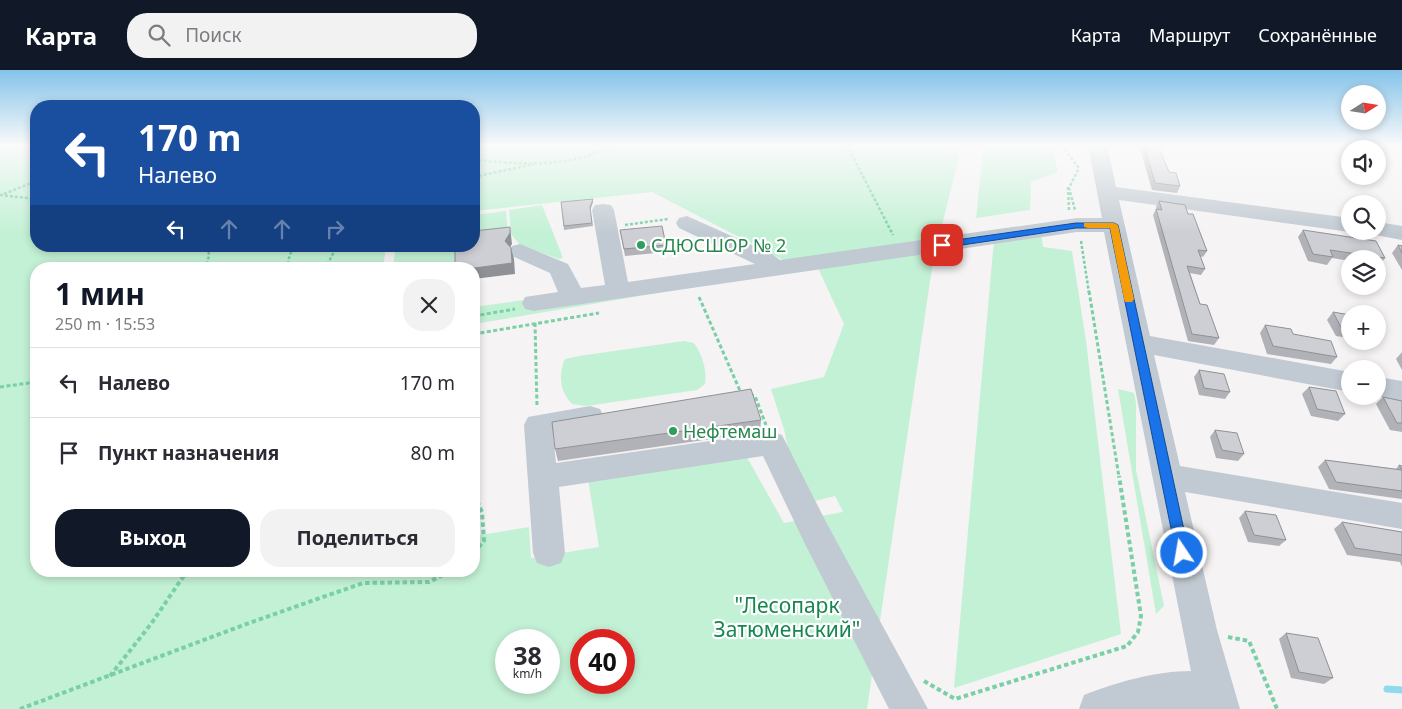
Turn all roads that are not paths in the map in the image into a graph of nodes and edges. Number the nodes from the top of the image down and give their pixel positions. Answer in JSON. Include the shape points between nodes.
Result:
{"nodes":[{"id":1,"x":1103,"y":175,"type":"edge"},
{"id":2,"x":1106,"y":192,"type":"junction"},
{"id":3,"x":605,"y":218,"type":"road end"},
{"id":4,"x":687,"y":223,"type":"road end"},
{"id":5,"x":1114,"y":225,"type":"junction"},
{"id":6,"x":1341,"y":225,"type":"edge"},
{"id":7,"x":1386,"y":230,"type":"edge"},
{"id":8,"x":1402,"y":233,"type":"edge"},
{"id":9,"x":520,"y":251,"type":"dead end"},
{"id":10,"x":776,"y":269,"type":"junction"},
{"id":11,"x":618,"y":291,"type":"junction"},
{"id":12,"x":573,"y":298,"type":"junction"},
{"id":13,"x":534,"y":303,"type":"road end"},
{"id":14,"x":1138,"y":343,"type":"junction"},
{"id":15,"x":1341,"y":380,"type":"edge"},
{"id":16,"x":1386,"y":388,"type":"edge"},
{"id":17,"x":1402,"y":391,"type":"edge"},
{"id":18,"x":615,"y":413,"type":"edge"},
{"id":19,"x":1166,"y":476,"type":"junction"},
{"id":20,"x":542,"y":477,"type":"junction"},
{"id":21,"x":1402,"y":516,"type":"edge"},
{"id":22,"x":549,"y":553,"type":"dead end"},
{"id":23,"x":1217,"y":700,"type":"edge"},
{"id":24,"x":909,"y":709,"type":"edge"},
{"id":25,"x":1098,"y":709,"type":"edge"}],
"edges":[{"from":1,"to":2,"type":"street"},
{"from":2,"to":5,"type":"street"},
{"from":2,"to":6,"type":"street"},
{"from":3,"to":11,"type":"street"},
{"from":4,"to":10,"type":"street","via":[[764,259]]},
{"from":5,"to":10,"type":"street","via":[[1076,225]]},
{"from":5,"to":14,"type":"street"},
{"from":7,"to":8,"type":"street"},
{"from":9,"to":12,"type":"street","via":[[560,270]]},
{"from":10,"to":11,"type":"street"},
{"from":11,"to":12,"type":"street"},
{"from":12,"to":13,"type":"street"},
{"from":14,"to":15,"type":"street"},
{"from":14,"to":19,"type":"street"},
{"from":16,"to":17,"type":"street"},
{"from":18,"to":20,"type":"street","via":[[538,425]]},
{"from":19,"to":21,"type":"street"},
{"from":19,"to":23,"type":"street","via":[[1198,630]]},
{"from":20,"to":22,"type":"street"},
{"from":20,"to":24,"type":"street","via":[[772,443],[815,532]]},
{"from":23,"to":25,"type":"street","via":[[1168,690]]}]}
